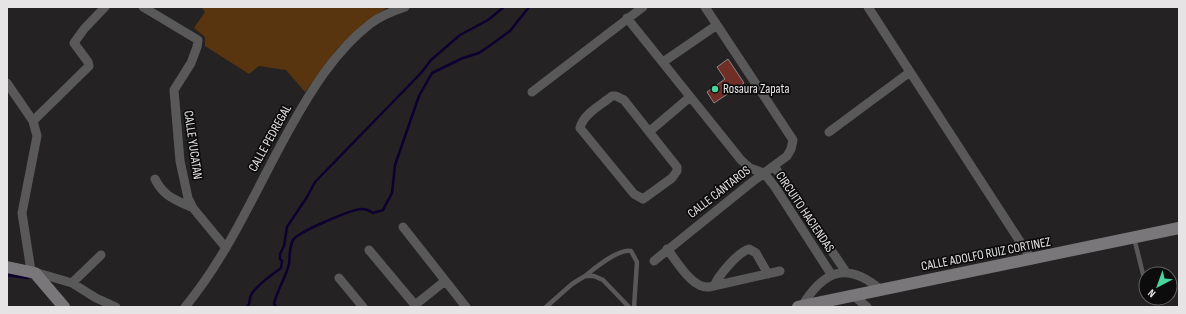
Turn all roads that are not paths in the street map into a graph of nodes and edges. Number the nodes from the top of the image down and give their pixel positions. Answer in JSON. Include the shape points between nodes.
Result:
{"nodes":[{"id":1,"x":105,"y":7,"type":"edge"},
{"id":2,"x":144,"y":7,"type":"edge"},
{"id":3,"x":405,"y":7,"type":"edge"},
{"id":4,"x":643,"y":7,"type":"edge"},
{"id":5,"x":705,"y":7,"type":"edge"},
{"id":6,"x":868,"y":7,"type":"edge"},
{"id":7,"x":627,"y":18,"type":"junction"},
{"id":8,"x":717,"y":25,"type":"junction"},
{"id":9,"x":663,"y":62,"type":"junction"},
{"id":10,"x":910,"y":72,"type":"junction"},
{"id":11,"x":7,"y":83,"type":"edge"},
{"id":12,"x":532,"y":92,"type":"dead end"},
{"id":13,"x":690,"y":97,"type":"junction"},
{"id":14,"x":33,"y":121,"type":"junction"},
{"id":15,"x":650,"y":131,"type":"junction"},
{"id":16,"x":829,"y":132,"type":"dead end"},
{"id":17,"x":774,"y":166,"type":"junction"},
{"id":18,"x":764,"y":173,"type":"junction"},
{"id":19,"x":155,"y":179,"type":"dead end"},
{"id":20,"x":193,"y":208,"type":"junction"},
{"id":21,"x":403,"y":227,"type":"dead end"},
{"id":22,"x":1179,"y":228,"type":"edge"},
{"id":23,"x":1134,"y":238,"type":"junction"},
{"id":24,"x":226,"y":248,"type":"junction"},
{"id":25,"x":667,"y":249,"type":"junction"},
{"id":26,"x":369,"y":250,"type":"dead end"},
{"id":27,"x":101,"y":255,"type":"dead end"},
{"id":28,"x":1032,"y":260,"type":"junction"},
{"id":29,"x":654,"y":261,"type":"dead end"},
{"id":30,"x":1141,"y":266,"type":"edge"},
{"id":31,"x":7,"y":267,"type":"edge"},
{"id":32,"x":780,"y":271,"type":"dead end"},
{"id":33,"x":846,"y":272,"type":"junction"},
{"id":34,"x":35,"y":273,"type":"junction"},
{"id":35,"x":768,"y":274,"type":"junction"},
{"id":36,"x":831,"y":274,"type":"junction"},
{"id":37,"x":585,"y":276,"type":"junction"},
{"id":38,"x":339,"y":278,"type":"dead end"},
{"id":39,"x":445,"y":281,"type":"junction"},
{"id":40,"x":72,"y":282,"type":"junction"},
{"id":41,"x":714,"y":286,"type":"junction"},
{"id":42,"x":881,"y":290,"type":"junction"},
{"id":43,"x":854,"y":296,"type":"junction"},
{"id":44,"x":416,"y":306,"type":"edge"},
{"id":45,"x":864,"y":306,"type":"edge"},
{"id":46,"x":64,"y":307,"type":"edge"},
{"id":47,"x":116,"y":307,"type":"edge"},
{"id":48,"x":185,"y":307,"type":"edge"},
{"id":49,"x":364,"y":307,"type":"edge"},
{"id":50,"x":466,"y":307,"type":"edge"},
{"id":51,"x":546,"y":307,"type":"edge"},
{"id":52,"x":629,"y":307,"type":"edge"},
{"id":53,"x":634,"y":307,"type":"edge"},
{"id":54,"x":800,"y":307,"type":"edge"}],
"edges":[{"from":1,"to":14,"type":"street","via":[[74,43],[89,66]]},
{"from":2,"to":20,"type":"street","name":"CALLE YUCATAN","via":[[198,40],[191,64],[176,85],[173,97],[180,161],[188,198]]},
{"from":3,"to":24,"type":"street","name":"CALLE PEDREGAL","via":[[390,12],[370,24],[348,44],[327,69],[306,99]]},
{"from":4,"to":7,"type":"street"},
{"from":5,"to":8,"type":"street"},
{"from":6,"to":10,"type":"street"},
{"from":7,"to":9,"type":"street","name":"CIRCUITO HACIENDAS"},
{"from":7,"to":12,"type":"street"},
{"from":8,"to":9,"type":"street"},
{"from":8,"to":17,"type":"street","name":"CALLE CÁNTAROS","via":[[793,140],[792,149],[787,156]]},
{"from":9,"to":13,"type":"street","name":"CIRCUITO HACIENDAS"},
{"from":10,"to":16,"type":"street"},
{"from":10,"to":28,"type":"street"},
{"from":11,"to":14,"type":"street"},
{"from":13,"to":15,"type":"street"},
{"from":13,"to":18,"type":"street","name":"CIRCUITO HACIENDAS","via":[[741,160],[750,168]]},
{"from":14,"to":34,"type":"street","via":[[36,145],[22,213],[31,271]]},
{"from":15,"to":15,"type":"street","via":[[624,100],[616,96],[612,96],[587,116],[580,128],[634,194],[644,199],[678,171]]},
{"from":17,"to":18,"type":"street","name":"CALLE CÁNTAROS"},
{"from":17,"to":33,"type":"street","name":"CIRCUITO HACIENDAS"},
{"from":18,"to":25,"type":"street","name":"CALLE CÁNTAROS"},
{"from":18,"to":36,"type":"street","name":"CIRCUITO HACIENDAS","via":[[783,198]]},
{"from":19,"to":20,"type":"street","via":[[160,189],[169,197]]},
{"from":20,"to":24,"type":"street","name":"CALLE YUCATAN"},
{"from":21,"to":39,"type":"street"},
{"from":22,"to":23,"type":"main road","name":"CALLE ADOLFO RUIZ CORTINEZ"},
{"from":23,"to":28,"type":"main road","name":"CALLE ADOLFO RUIZ CORTINEZ"},
{"from":23,"to":30,"type":"lane"},
{"from":24,"to":48,"type":"street","name":"CALLE PEDREGAL","via":[[207,279]]},
{"from":25,"to":29,"type":"street","name":"CALLE CÁNTAROS"},
{"from":25,"to":41,"type":"street","via":[[701,287]]},
{"from":26,"to":44,"type":"street"},
{"from":27,"to":40,"type":"street"},
{"from":28,"to":42,"type":"main road","name":"CALLE ADOLFO RUIZ CORTINEZ"},
{"from":31,"to":34,"type":"main road"},
{"from":32,"to":35,"type":"street"},
{"from":33,"to":36,"type":"street"},
{"from":33,"to":42,"type":"street","via":[[861,276]]},
{"from":34,"to":40,"type":"street"},
{"from":34,"to":46,"type":"main road"},
{"from":35,"to":41,"type":"street"},
{"from":35,"to":41,"type":"street","via":[[756,253],[749,249],[728,266]]},
{"from":36,"to":54,"type":"street","via":[[815,287]]},
{"from":37,"to":51,"type":"lane"},
{"from":37,"to":52,"type":"lane","via":[[603,280]]},
{"from":37,"to":53,"type":"lane","via":[[623,251],[631,251],[637,262]]},
{"from":38,"to":49,"type":"street"},
{"from":39,"to":44,"type":"street"},
{"from":39,"to":50,"type":"street"},
{"from":40,"to":47,"type":"street","via":[[96,298]]},
{"from":42,"to":43,"type":"main road","name":"CALLE ADOLFO RUIZ CORTINEZ"},
{"from":43,"to":45,"type":"street"},
{"from":43,"to":54,"type":"main road","name":"CALLE ADOLFO RUIZ CORTINEZ"}]}
